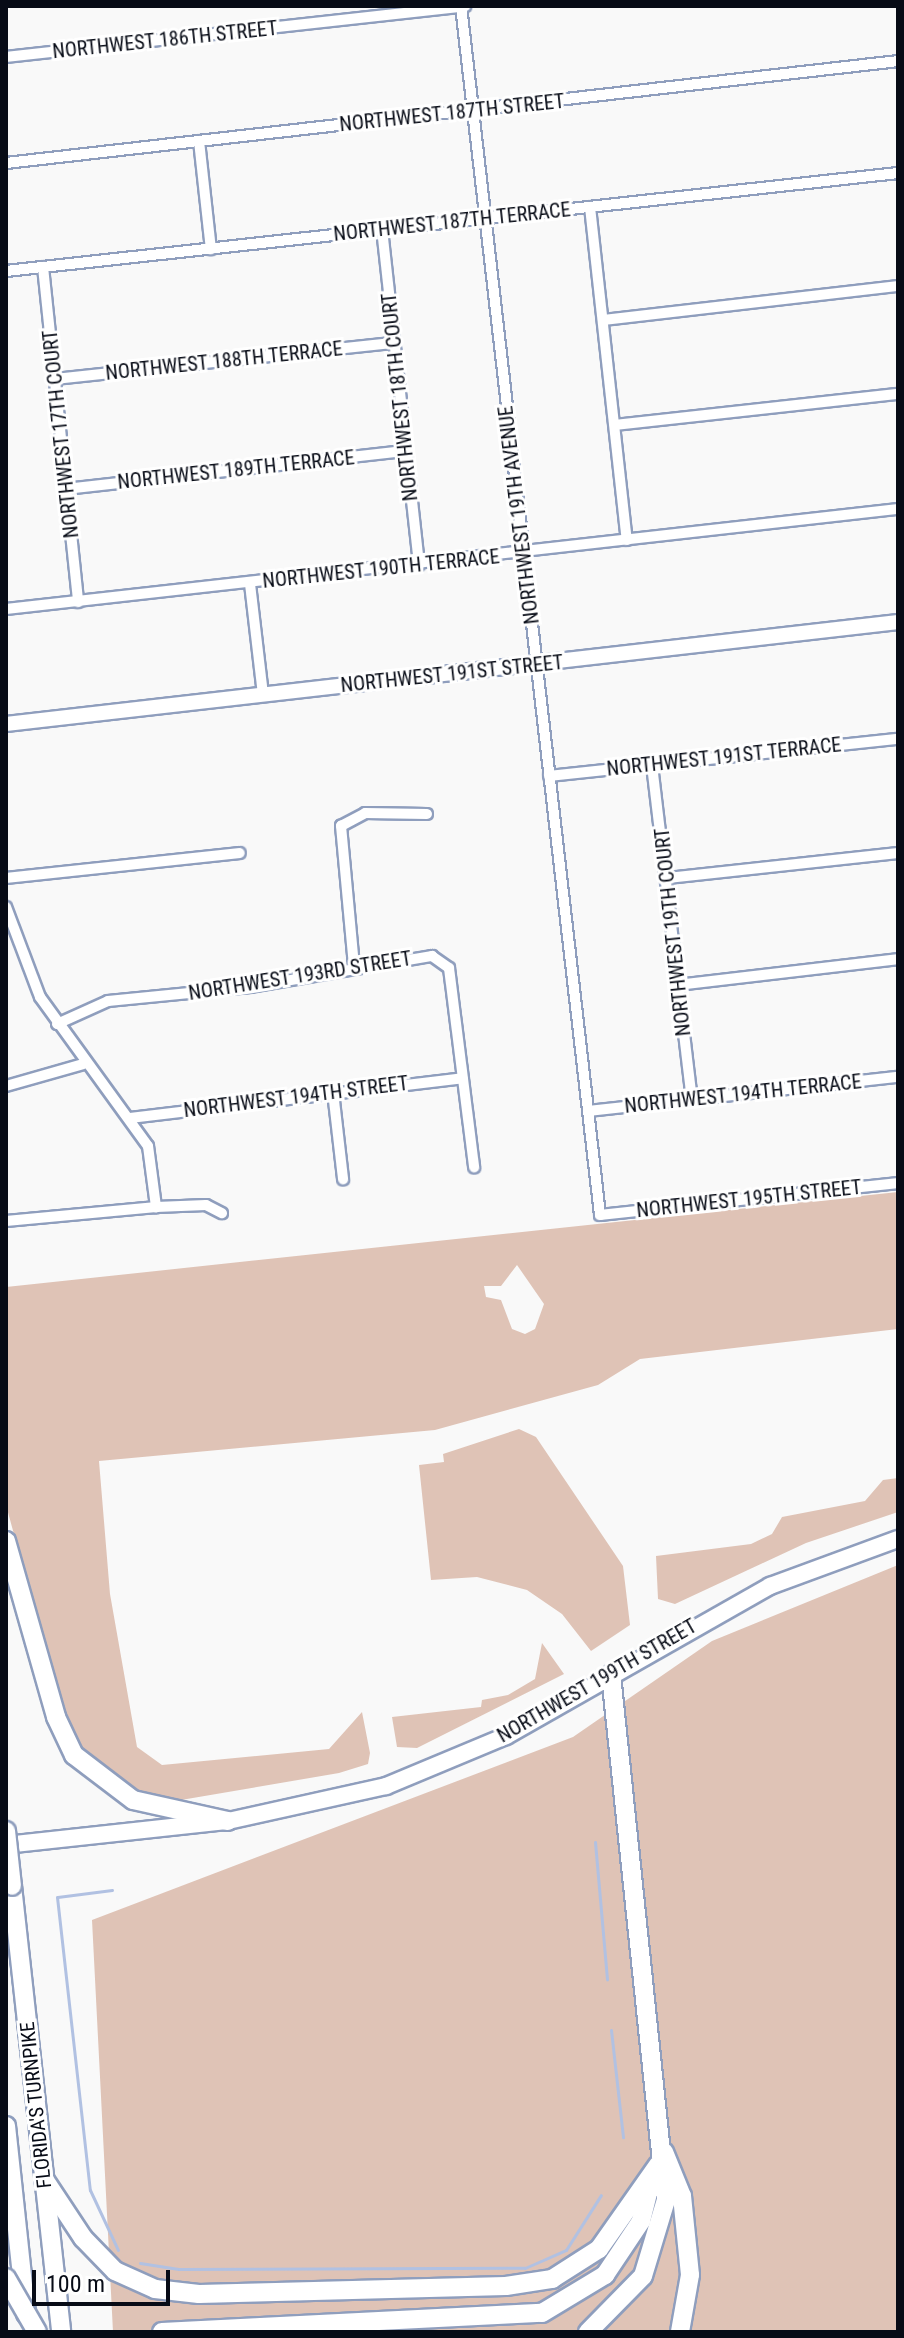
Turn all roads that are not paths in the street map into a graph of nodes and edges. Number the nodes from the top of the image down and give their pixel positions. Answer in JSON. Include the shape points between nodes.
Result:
{"nodes":[{"id":1,"x":463,"y":6,"type":"edge"},
{"id":2,"x":6,"y":57,"type":"edge"},
{"id":3,"x":898,"y":61,"type":"edge"},
{"id":4,"x":473,"y":111,"type":"junction"},
{"id":5,"x":199,"y":141,"type":"junction"},
{"id":6,"x":6,"y":163,"type":"edge"},
{"id":7,"x":898,"y":173,"type":"edge"},
{"id":8,"x":590,"y":207,"type":"junction"},
{"id":9,"x":485,"y":218,"type":"junction"},
{"id":10,"x":382,"y":229,"type":"junction"},
{"id":11,"x":211,"y":249,"type":"junction"},
{"id":12,"x":43,"y":267,"type":"junction"},
{"id":13,"x":6,"y":271,"type":"edge"},
{"id":14,"x":898,"y":286,"type":"edge"},
{"id":15,"x":604,"y":320,"type":"junction"},
{"id":16,"x":394,"y":343,"type":"junction"},
{"id":17,"x":55,"y":379,"type":"junction"},
{"id":18,"x":898,"y":394,"type":"edge"},
{"id":19,"x":615,"y":425,"type":"junction"},
{"id":20,"x":406,"y":451,"type":"junction"},
{"id":21,"x":66,"y":489,"type":"junction"},
{"id":22,"x":898,"y":509,"type":"edge"},
{"id":23,"x":627,"y":540,"type":"junction"},
{"id":24,"x":524,"y":553,"type":"junction"},
{"id":25,"x":419,"y":565,"type":"junction"},
{"id":26,"x":250,"y":584,"type":"junction"},
{"id":27,"x":78,"y":602,"type":"junction"},
{"id":28,"x":6,"y":609,"type":"edge"},
{"id":29,"x":898,"y":622,"type":"edge"},
{"id":30,"x":536,"y":665,"type":"junction"},
{"id":31,"x":263,"y":694,"type":"junction"},
{"id":32,"x":6,"y":724,"type":"edge"},
{"id":33,"x":898,"y":739,"type":"edge"},
{"id":34,"x":652,"y":765,"type":"junction"},
{"id":35,"x":549,"y":776,"type":"junction"},
{"id":36,"x":427,"y":814,"type":"dead end"},
{"id":37,"x":240,"y":853,"type":"dead end"},
{"id":38,"x":898,"y":853,"type":"edge"},
{"id":39,"x":6,"y":878,"type":"edge"},
{"id":40,"x":668,"y":878,"type":"junction"},
{"id":41,"x":6,"y":907,"type":"edge"},
{"id":42,"x":8,"y":930,"type":"edge"},
{"id":43,"x":898,"y":959,"type":"edge"},
{"id":44,"x":354,"y":966,"type":"junction"},
{"id":45,"x":678,"y":985,"type":"junction"},
{"id":46,"x":57,"y":1024,"type":"junction"},
{"id":47,"x":83,"y":1064,"type":"junction"},
{"id":48,"x":898,"y":1077,"type":"edge"},
{"id":49,"x":463,"y":1078,"type":"junction"},
{"id":50,"x":6,"y":1086,"type":"edge"},
{"id":51,"x":333,"y":1092,"type":"junction"},
{"id":52,"x":692,"y":1100,"type":"junction"},
{"id":53,"x":588,"y":1111,"type":"junction"},
{"id":54,"x":130,"y":1118,"type":"junction"},
{"id":55,"x":474,"y":1167,"type":"dead end"},
{"id":56,"x":343,"y":1179,"type":"dead end"},
{"id":57,"x":898,"y":1183,"type":"edge"},
{"id":58,"x":156,"y":1207,"type":"junction"},
{"id":59,"x":222,"y":1213,"type":"dead end"},
{"id":60,"x":600,"y":1215,"type":"joint"},
{"id":61,"x":6,"y":1221,"type":"edge"},
{"id":62,"x":898,"y":1539,"type":"edge"},
{"id":63,"x":6,"y":1541,"type":"edge"},
{"id":64,"x":611,"y":1675,"type":"junction"},
{"id":65,"x":228,"y":1821,"type":"junction"},
{"id":66,"x":6,"y":1831,"type":"edge"},
{"id":67,"x":6,"y":1845,"type":"edge"},
{"id":68,"x":6,"y":2126,"type":"edge"},
{"id":69,"x":656,"y":2134,"type":"junction"},
{"id":70,"x":658,"y":2165,"type":"junction"},
{"id":71,"x":44,"y":2179,"type":"junction"},
{"id":72,"x":6,"y":2278,"type":"edge"},
{"id":73,"x":28,"y":2332,"type":"edge"},
{"id":74,"x":37,"y":2332,"type":"edge"},
{"id":75,"x":61,"y":2332,"type":"edge"},
{"id":76,"x":163,"y":2332,"type":"edge"},
{"id":77,"x":588,"y":2332,"type":"edge"},
{"id":78,"x":680,"y":2332,"type":"edge"}],
"edges":[{"from":1,"to":2,"type":"street","name":"NORTHWEST 186TH STREET"},
{"from":1,"to":4,"type":"street","name":"NORTHWEST 19TH AVENUE"},
{"from":3,"to":4,"type":"street","name":"NORTHWEST 187TH STREET"},
{"from":4,"to":5,"type":"street","name":"NORTHWEST 187TH STREET"},
{"from":4,"to":9,"type":"street","name":"NORTHWEST 19TH AVENUE"},
{"from":5,"to":6,"type":"street","name":"NORTHWEST 187TH STREET"},
{"from":5,"to":11,"type":"street"},
{"from":7,"to":8,"type":"street","name":"NORTHWEST 187TH TERRACE"},
{"from":8,"to":9,"type":"street","name":"NORTHWEST 187TH TERRACE"},
{"from":8,"to":15,"type":"street"},
{"from":9,"to":10,"type":"street","name":"NORTHWEST 187TH TERRACE"},
{"from":9,"to":24,"type":"street","name":"NORTHWEST 19TH AVENUE"},
{"from":10,"to":11,"type":"street","name":"NORTHWEST 187TH TERRACE"},
{"from":10,"to":16,"type":"street","name":"NORTHWEST 18TH COURT"},
{"from":11,"to":12,"type":"street","name":"NORTHWEST 187TH TERRACE"},
{"from":12,"to":13,"type":"street","name":"NORTHWEST 187TH TERRACE"},
{"from":12,"to":17,"type":"street","name":"NORTHWEST 17TH COURT"},
{"from":14,"to":15,"type":"street"},
{"from":15,"to":19,"type":"street"},
{"from":16,"to":17,"type":"street","name":"NORTHWEST 188TH TERRACE"},
{"from":16,"to":20,"type":"street","name":"NORTHWEST 18TH COURT"},
{"from":17,"to":21,"type":"street","name":"NORTHWEST 17TH COURT"},
{"from":18,"to":19,"type":"street"},
{"from":19,"to":23,"type":"street"},
{"from":20,"to":21,"type":"street","name":"NORTHWEST 189TH TERRACE"},
{"from":20,"to":25,"type":"street","name":"NORTHWEST 18TH COURT"},
{"from":21,"to":27,"type":"street","name":"NORTHWEST 17TH COURT"},
{"from":22,"to":23,"type":"street","name":"NORTHWEST 190TH TERRACE"},
{"from":23,"to":24,"type":"street","name":"NORTHWEST 190TH TERRACE"},
{"from":24,"to":25,"type":"street","name":"NORTHWEST 190TH TERRACE"},
{"from":24,"to":30,"type":"street","name":"NORTHWEST 19TH AVENUE"},
{"from":25,"to":26,"type":"street","name":"NORTHWEST 190TH TERRACE"},
{"from":26,"to":27,"type":"street","name":"NORTHWEST 190TH TERRACE"},
{"from":26,"to":31,"type":"street"},
{"from":27,"to":28,"type":"street","name":"NORTHWEST 190TH TERRACE"},
{"from":29,"to":30,"type":"street","name":"NORTHWEST 191ST STREET"},
{"from":30,"to":31,"type":"street","name":"NORTHWEST 191ST STREET"},
{"from":30,"to":35,"type":"street","name":"NORTHWEST 19TH AVENUE"},
{"from":31,"to":32,"type":"street","name":"NORTHWEST 191ST STREET"},
{"from":33,"to":34,"type":"street","name":"NORTHWEST 191ST TERRACE"},
{"from":34,"to":35,"type":"street","name":"NORTHWEST 191ST TERRACE"},
{"from":34,"to":40,"type":"street","name":"NORTHWEST 19TH COURT"},
{"from":35,"to":53,"type":"street","name":"NORTHWEST 19TH AVENUE"},
{"from":36,"to":44,"type":"street","via":[[351,816],[341,832]]},
{"from":37,"to":39,"type":"street"},
{"from":38,"to":40,"type":"street"},
{"from":40,"to":45,"type":"street","name":"NORTHWEST 19TH COURT"},
{"from":41,"to":42,"type":"street"},
{"from":42,"to":46,"type":"street"},
{"from":43,"to":45,"type":"street"},
{"from":44,"to":46,"type":"street","name":"NORTHWEST 193RD STREET","via":[[250,987],[108,1001]]},
{"from":44,"to":49,"type":"street","name":"NORTHWEST 193RD STREET","via":[[432,956],[449,968]]},
{"from":45,"to":52,"type":"street","name":"NORTHWEST 19TH COURT"},
{"from":46,"to":47,"type":"street"},
{"from":47,"to":50,"type":"street"},
{"from":47,"to":54,"type":"street"},
{"from":48,"to":52,"type":"street","name":"NORTHWEST 194TH TERRACE"},
{"from":49,"to":51,"type":"street","name":"NORTHWEST 194TH STREET"},
{"from":49,"to":55,"type":"street"},
{"from":51,"to":54,"type":"street","name":"NORTHWEST 194TH STREET"},
{"from":51,"to":56,"type":"street"},
{"from":52,"to":53,"type":"street","name":"NORTHWEST 194TH TERRACE"},
{"from":53,"to":60,"type":"street","name":"NORTHWEST 19TH AVENUE"},
{"from":54,"to":58,"type":"street","via":[[148,1146]]},
{"from":57,"to":60,"type":"street","name":"NORTHWEST 195TH STREET"},
{"from":58,"to":59,"type":"street","via":[[206,1205]]},
{"from":58,"to":61,"type":"street"},
{"from":62,"to":64,"type":"main road","name":"NORTHWEST 199TH STREET","via":[[770,1586]]},
{"from":63,"to":65,"type":"highway","via":[[56,1717],[74,1755],[133,1800]]},
{"from":64,"to":65,"type":"main road","name":"NORTHWEST 199TH STREET","via":[[435,1767],[386,1786]]},
{"from":64,"to":69,"type":"highway"},
{"from":65,"to":67,"type":"main road","name":"NORTHWEST 199TH STREET"},
{"from":66,"to":71,"type":"highway","name":"FLORIDA'S TURNPIKE","bridge":true},
{"from":68,"to":73,"type":"highway","name":"FLORIDA'S TURNPIKE"},
{"from":69,"to":70,"type":"highway"},
{"from":69,"to":78,"type":"highway","via":[[682,2196],[690,2287]]},
{"from":70,"to":71,"type":"highway","via":[[599,2249],[552,2279],[199,2294],[155,2289],[115,2271],[83,2238]]},
{"from":70,"to":76,"type":"highway","via":[[623,2255],[593,2286],[551,2310],[515,2318]]},
{"from":70,"to":77,"type":"highway","via":[[666,2200],[653,2255],[630,2296]]},
{"from":71,"to":75,"type":"highway","name":"FLORIDA'S TURNPIKE"},
{"from":72,"to":74,"type":"highway","bridge":true}]}
